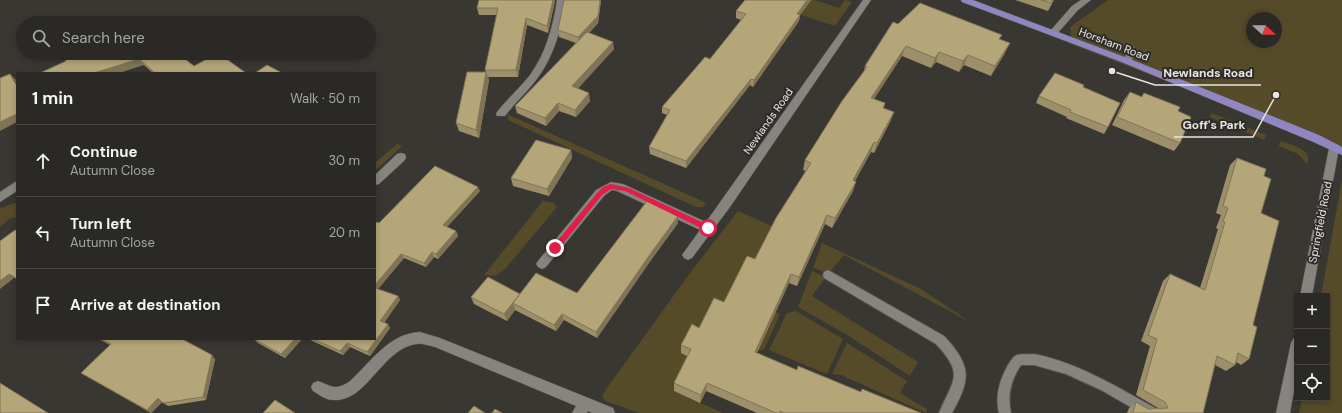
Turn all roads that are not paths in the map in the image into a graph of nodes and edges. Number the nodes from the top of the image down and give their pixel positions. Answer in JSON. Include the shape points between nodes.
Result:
{"nodes":[{"id":1,"x":561,"y":0,"type":"edge"},
{"id":2,"x":867,"y":0,"type":"edge"},
{"id":3,"x":1087,"y":0,"type":"edge"},
{"id":4,"x":970,"y":1,"type":"edge"},
{"id":5,"x":1053,"y":33,"type":"junction"},
{"id":6,"x":1133,"y":50,"type":"dead end"},
{"id":7,"x":1127,"y":61,"type":"junction"},
{"id":8,"x":501,"y":114,"type":"dead end"},
{"id":9,"x":1338,"y":150,"type":"edge"},
{"id":10,"x":401,"y":156,"type":"dead end"},
{"id":11,"x":376,"y":180,"type":"edge"},
{"id":12,"x":16,"y":186,"type":"edge"},
{"id":13,"x":0,"y":198,"type":"edge"},
{"id":14,"x":708,"y":228,"type":"junction"},
{"id":15,"x":688,"y":254,"type":"dead end"},
{"id":16,"x":542,"y":264,"type":"dead end"},
{"id":17,"x":828,"y":275,"type":"dead end"},
{"id":18,"x":1307,"y":293,"type":"edge"},
{"id":19,"x":1294,"y":358,"type":"edge"},
{"id":20,"x":318,"y":387,"type":"dead end"},
{"id":21,"x":582,"y":408,"type":"edge"},
{"id":22,"x":608,"y":413,"type":"edge"},
{"id":23,"x":945,"y":413,"type":"edge"},
{"id":24,"x":1005,"y":413,"type":"edge"},
{"id":25,"x":1153,"y":413,"type":"edge"},
{"id":26,"x":1283,"y":413,"type":"edge"}],
"edges":[{"from":1,"to":8,"type":"street","via":[[546,57],[534,76]]},
{"from":2,"to":14,"type":"street","name":"Newlands Road"},
{"from":3,"to":5,"type":"street","via":[[1075,8]]},
{"from":4,"to":5,"type":"main road","name":"Horsham Road"},
{"from":5,"to":7,"type":"main road","name":"Horsham Road"},
{"from":6,"to":7,"type":"lane"},
{"from":7,"to":9,"type":"main road","name":"Horsham Road","via":[[1315,138]]},
{"from":9,"to":18,"type":"street","name":"Springfield Road"},
{"from":10,"to":11,"type":"street"},
{"from":12,"to":13,"type":"street"},
{"from":14,"to":15,"type":"street","name":"Newlands Road"},
{"from":14,"to":16,"type":"street","via":[[626,189],[611,186],[600,193]]},
{"from":17,"to":23,"type":"lane","via":[[940,340],[952,352],[959,363],[961,377],[957,392]]},
{"from":19,"to":26,"type":"street"},
{"from":20,"to":21,"type":"street","via":[[333,395],[343,394],[353,388],[384,354],[402,342],[419,338],[436,342]]},
{"from":21,"to":22,"type":"street"},
{"from":24,"to":25,"type":"lane","via":[[1001,402],[1012,368],[1018,360],[1029,359],[1065,368]]}]}
